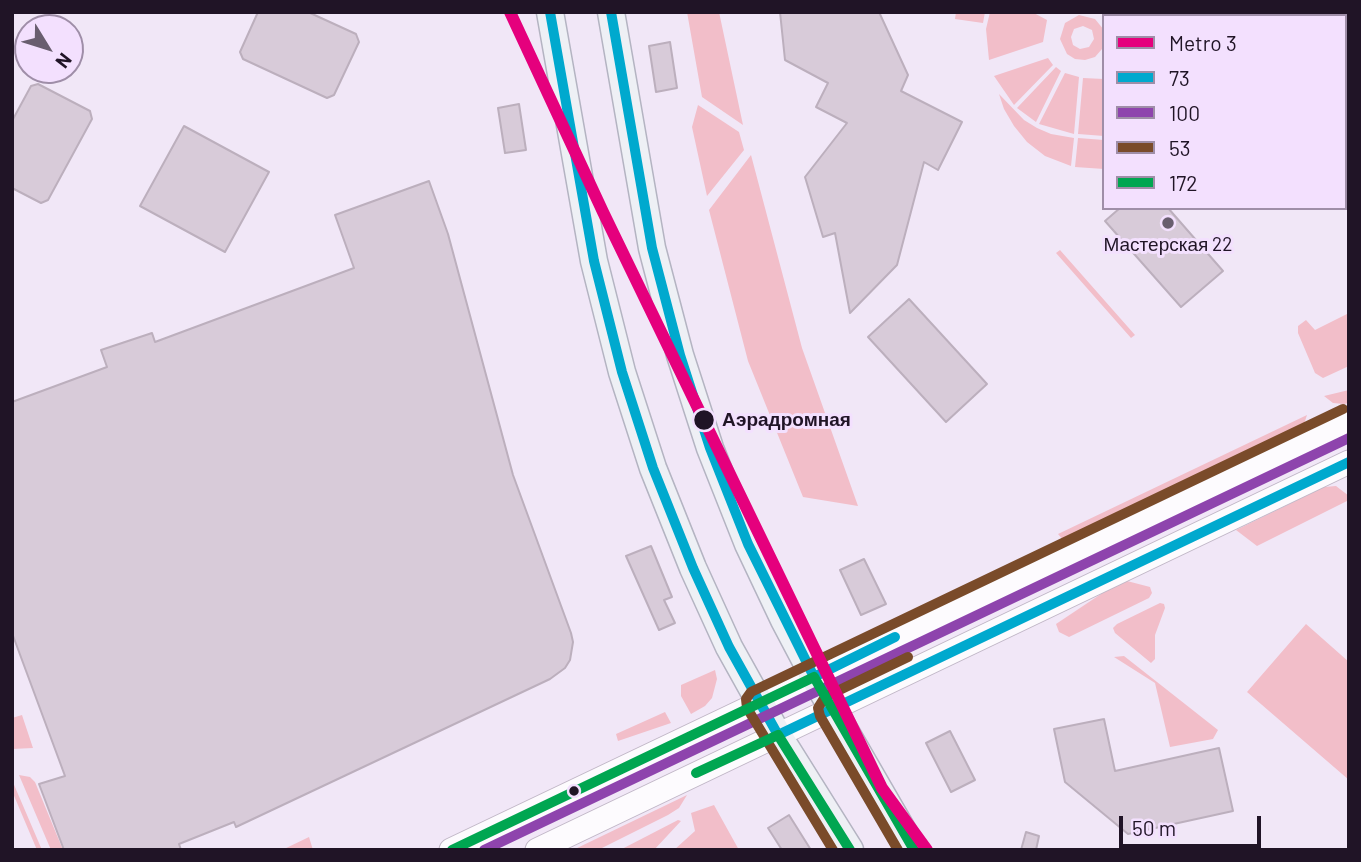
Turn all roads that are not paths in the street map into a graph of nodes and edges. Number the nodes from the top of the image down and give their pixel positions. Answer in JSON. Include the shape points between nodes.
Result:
{"nodes":[{"id":1,"x":550,"y":12,"type":"edge"},
{"id":2,"x":611,"y":12,"type":"edge"},
{"id":3,"x":1349,"y":422,"type":"edge"},
{"id":4,"x":1349,"y":461,"type":"edge"},
{"id":5,"x":814,"y":677,"type":"junction"},
{"id":6,"x":760,"y":702,"type":"junction"},
{"id":7,"x":832,"y":709,"type":"junction"},
{"id":8,"x":778,"y":734,"type":"junction"},
{"id":9,"x":451,"y":850,"type":"edge"},
{"id":10,"x":537,"y":850,"type":"edge"},
{"id":11,"x":850,"y":850,"type":"edge"},
{"id":12,"x":914,"y":850,"type":"edge"}],
"edges":[{"from":1,"to":6,"type":"main road","via":[[594,261],[622,372],[653,468],[693,568]]},
{"from":2,"to":5,"type":"main road","via":[[652,248],[680,355],[748,544]]},
{"from":3,"to":5,"type":"main road"},
{"from":4,"to":7,"type":"main road"},
{"from":5,"to":6,"type":"main road"},
{"from":5,"to":7,"type":"main road"},
{"from":6,"to":8,"type":"main road"},
{"from":6,"to":9,"type":"main road"},
{"from":7,"to":8,"type":"main road"},
{"from":7,"to":12,"type":"main road"},
{"from":8,"to":10,"type":"main road"},
{"from":8,"to":11,"type":"main road"}]}
